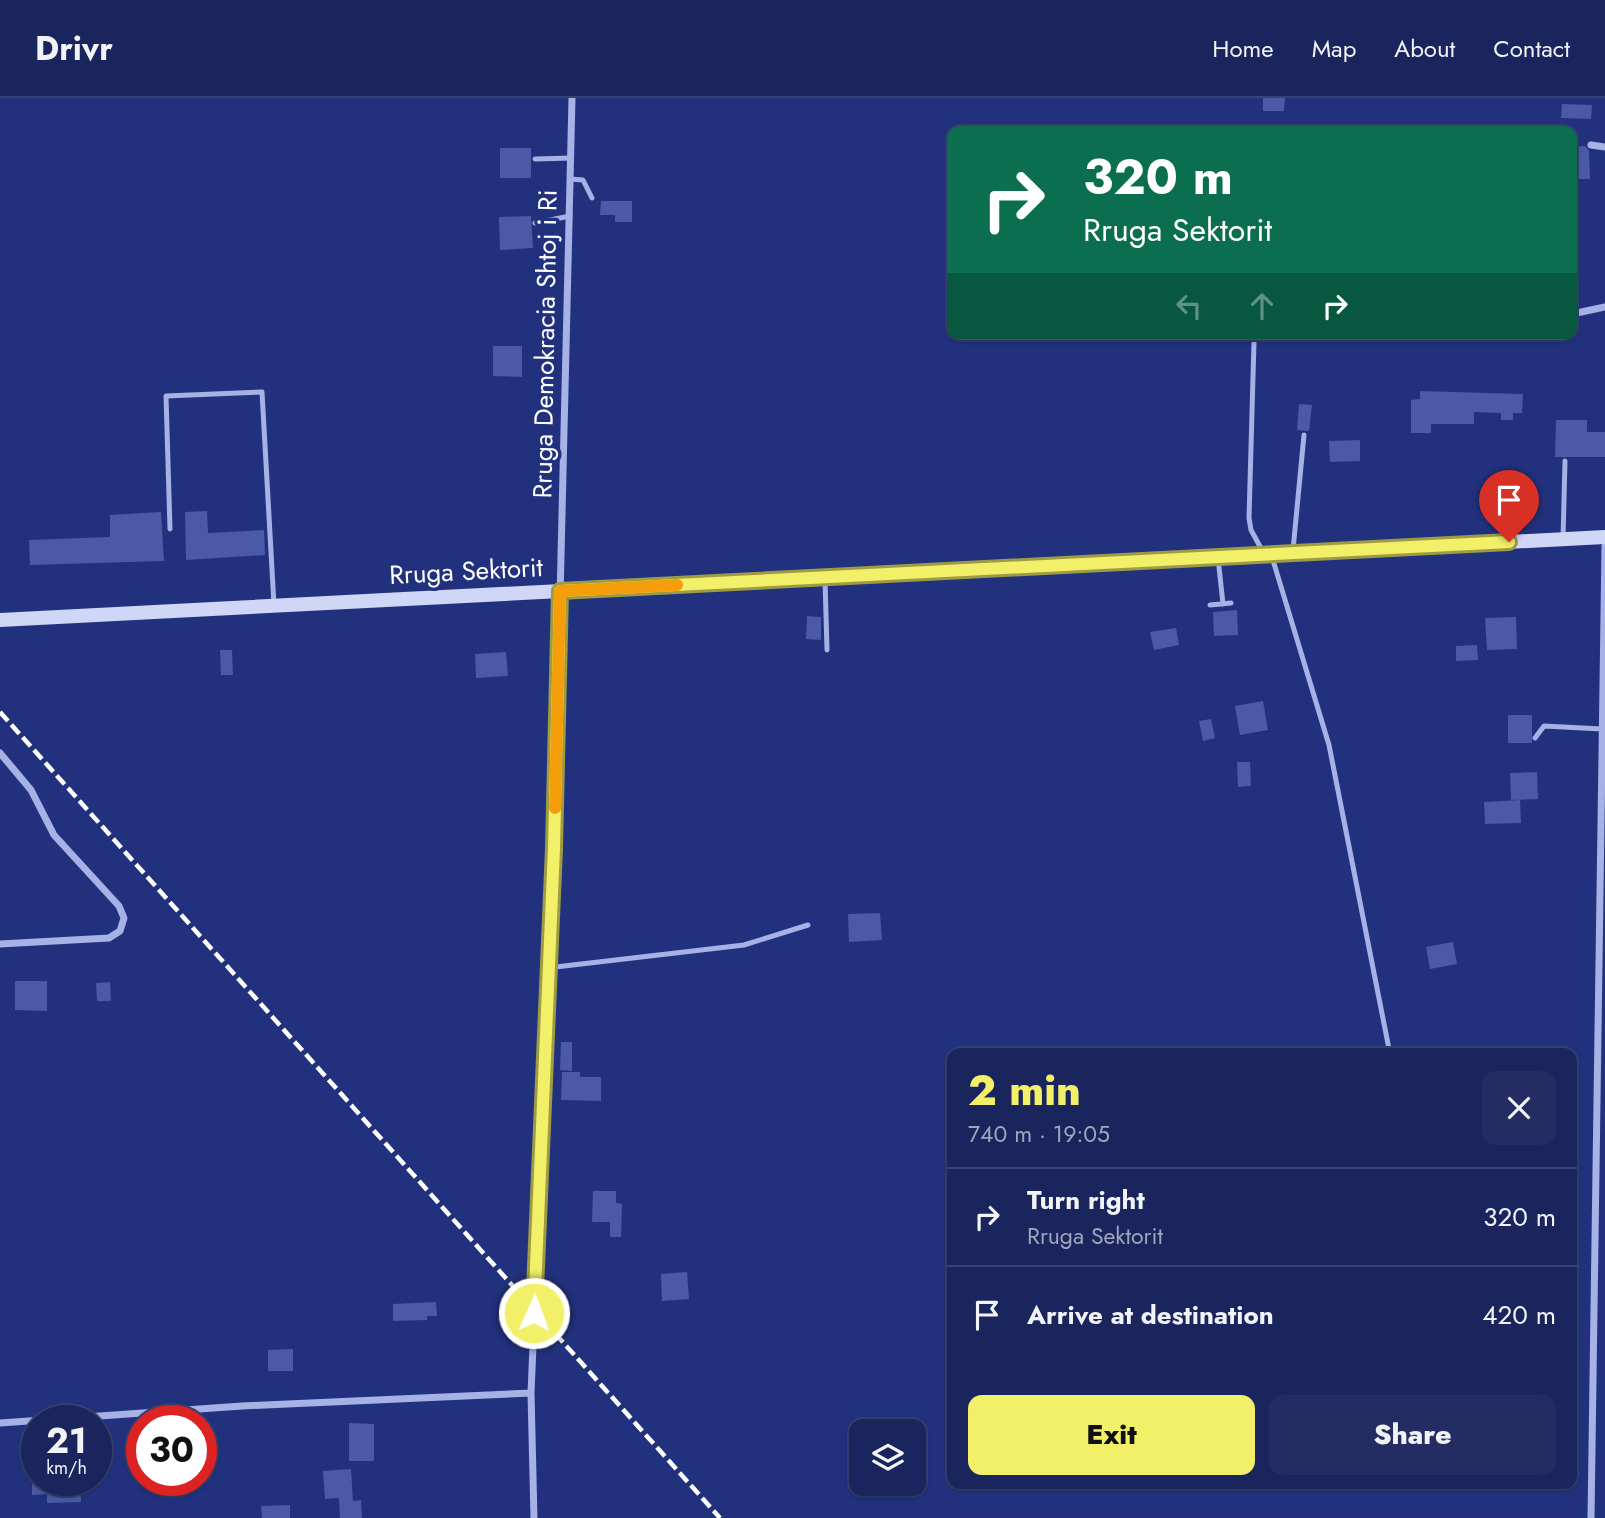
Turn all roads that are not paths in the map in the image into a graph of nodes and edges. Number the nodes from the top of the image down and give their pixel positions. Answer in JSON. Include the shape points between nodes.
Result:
{"nodes":[{"id":1,"x":572,"y":98,"type":"edge"},
{"id":2,"x":1591,"y":145,"type":"dead end"},
{"id":3,"x":1605,"y":148,"type":"edge"},
{"id":4,"x":571,"y":158,"type":"junction"},
{"id":5,"x":535,"y":159,"type":"dead end"},
{"id":6,"x":570,"y":179,"type":"junction"},
{"id":7,"x":592,"y":198,"type":"dead end"},
{"id":8,"x":569,"y":216,"type":"junction"},
{"id":9,"x":535,"y":223,"type":"dead end"},
{"id":10,"x":1605,"y":307,"type":"edge"},
{"id":11,"x":1577,"y":313,"type":"edge"},
{"id":12,"x":1254,"y":342,"type":"dead end"},
{"id":13,"x":1304,"y":435,"type":"dead end"},
{"id":14,"x":1565,"y":461,"type":"dead end"},
{"id":15,"x":170,"y":528,"type":"dead end"},
{"id":16,"x":1605,"y":537,"type":"edge"},
{"id":17,"x":1563,"y":540,"type":"junction"},
{"id":18,"x":1605,"y":546,"type":"edge"},
{"id":19,"x":1293,"y":553,"type":"junction"},
{"id":20,"x":1268,"y":555,"type":"junction"},
{"id":21,"x":1218,"y":557,"type":"junction"},
{"id":22,"x":825,"y":577,"type":"junction"},
{"id":23,"x":560,"y":591,"type":"junction"},
{"id":24,"x":1231,"y":603,"type":"dead end"},
{"id":25,"x":1223,"y":604,"type":"junction"},
{"id":26,"x":1210,"y":605,"type":"dead end"},
{"id":27,"x":274,"y":606,"type":"junction"},
{"id":28,"x":0,"y":620,"type":"edge"},
{"id":29,"x":827,"y":650,"type":"dead end"},
{"id":30,"x":1604,"y":673,"type":"edge"},
{"id":31,"x":1602,"y":729,"type":"junction"},
{"id":32,"x":1535,"y":738,"type":"dead end"},
{"id":33,"x":0,"y":753,"type":"edge"},
{"id":34,"x":808,"y":925,"type":"dead end"},
{"id":35,"x":0,"y":944,"type":"edge"},
{"id":36,"x":547,"y":968,"type":"junction"},
{"id":37,"x":1389,"y":1048,"type":"edge"},
{"id":38,"x":1595,"y":1116,"type":"junction"},
{"id":39,"x":1605,"y":1116,"type":"edge"},
{"id":40,"x":531,"y":1393,"type":"junction"},
{"id":41,"x":0,"y":1423,"type":"edge"},
{"id":42,"x":534,"y":1518,"type":"edge"},
{"id":43,"x":1591,"y":1518,"type":"edge"}],
"edges":[{"from":1,"to":4,"type":"street","name":"Rruga Demokracia Shtoj i Ri"},
{"from":2,"to":3,"type":"street"},
{"from":4,"to":5,"type":"lane"},
{"from":4,"to":6,"type":"street","name":"Rruga Demokracia Shtoj i Ri"},
{"from":6,"to":7,"type":"lane","via":[[583,180]]},
{"from":6,"to":8,"type":"street","name":"Rruga Demokracia Shtoj i Ri"},
{"from":8,"to":9,"type":"lane"},
{"from":8,"to":23,"type":"street","name":"Rruga Demokracia Shtoj i Ri"},
{"from":10,"to":11,"type":"street"},
{"from":12,"to":20,"type":"lane","via":[[1249,517],[1251,530]]},
{"from":13,"to":19,"type":"lane"},
{"from":14,"to":17,"type":"lane"},
{"from":15,"to":27,"type":"lane","via":[[166,396],[262,392]]},
{"from":16,"to":17,"type":"street","name":"Rruga Sektorit"},
{"from":17,"to":19,"type":"street","name":"Rruga Sektorit"},
{"from":18,"to":30,"type":"street"},
{"from":19,"to":20,"type":"street","name":"Rruga Sektorit"},
{"from":20,"to":21,"type":"street","name":"Rruga Sektorit"},
{"from":20,"to":37,"type":"lane","via":[[1329,745]]},
{"from":21,"to":22,"type":"street","name":"Rruga Sektorit"},
{"from":21,"to":25,"type":"lane"},
{"from":22,"to":23,"type":"street","name":"Rruga Sektorit"},
{"from":22,"to":29,"type":"lane"},
{"from":23,"to":27,"type":"street","name":"Rruga Sektorit"},
{"from":23,"to":36,"type":"street","name":"Rruga Demokracia Shtoj i Ri"},
{"from":24,"to":25,"type":"lane"},
{"from":25,"to":26,"type":"lane"},
{"from":27,"to":28,"type":"street","name":"Rruga Sektorit"},
{"from":30,"to":31,"type":"street"},
{"from":31,"to":32,"type":"lane","via":[[1544,726]]},
{"from":31,"to":38,"type":"street"},
{"from":33,"to":35,"type":"street","via":[[31,790],[54,835],[119,905],[124,918],[120,931],[109,939]]},
{"from":34,"to":36,"type":"lane","via":[[744,945]]},
{"from":36,"to":40,"type":"street","name":"Rruga Demokracia Shtoj i Ri"},
{"from":38,"to":39,"type":"lane"},
{"from":38,"to":43,"type":"street"},
{"from":40,"to":41,"type":"street"},
{"from":40,"to":42,"type":"street","name":"Rruga Demokracia Shtoj i Ri"}]}
